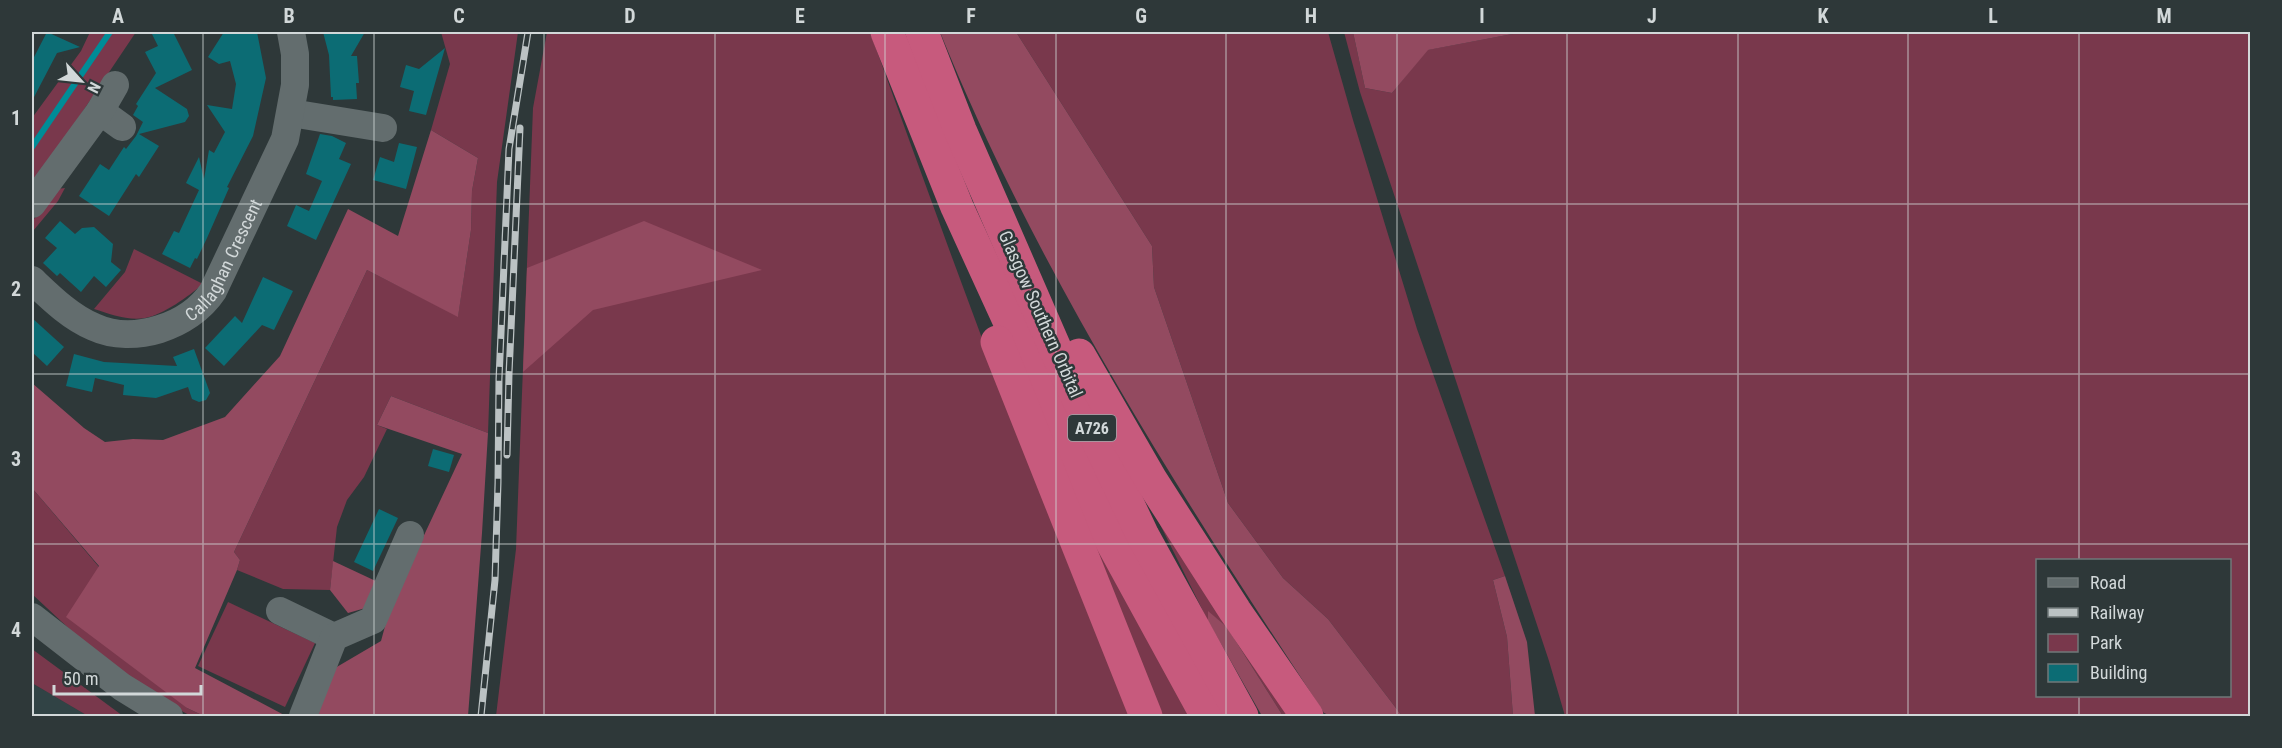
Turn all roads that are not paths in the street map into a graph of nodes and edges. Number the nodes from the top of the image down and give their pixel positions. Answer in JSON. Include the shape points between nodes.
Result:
{"nodes":[{"id":1,"x":291,"y":32,"type":"edge"},
{"id":2,"x":887,"y":32,"type":"edge"},
{"id":3,"x":922,"y":32,"type":"edge"},
{"id":4,"x":115,"y":85,"type":"dead end"},
{"id":5,"x":291,"y":113,"type":"junction"},
{"id":6,"x":383,"y":128,"type":"dead end"},
{"id":7,"x":992,"y":203,"type":"junction"},
{"id":8,"x":32,"y":204,"type":"edge"},
{"id":9,"x":957,"y":207,"type":"junction"},
{"id":10,"x":32,"y":280,"type":"edge"},
{"id":11,"x":410,"y":536,"type":"dead end"},
{"id":12,"x":280,"y":611,"type":"dead end"},
{"id":13,"x":32,"y":617,"type":"edge"},
{"id":14,"x":334,"y":637,"type":"junction"},
{"id":15,"x":169,"y":717,"type":"edge"},
{"id":16,"x":303,"y":717,"type":"edge"},
{"id":17,"x":1146,"y":717,"type":"edge"},
{"id":18,"x":1206,"y":717,"type":"edge"},
{"id":19,"x":1242,"y":717,"type":"edge"},
{"id":20,"x":1306,"y":717,"type":"edge"}],
"edges":[{"from":1,"to":5,"type":"street","name":"Callaghan Crescent","via":[[295,85]]},
{"from":2,"to":9,"type":"highway","name":"Glasgow Southern Orbital","number":"A726"},
{"from":3,"to":7,"type":"highway","name":"Glasgow Southern Orbital","number":"A726"},
{"from":4,"to":8,"type":"street","via":[[111,119]]},
{"from":5,"to":6,"type":"street"},
{"from":5,"to":10,"type":"street","name":"Callaghan Crescent","via":[[285,139],[213,291],[200,308],[182,320],[153,331],[106,331],[80,320]]},
{"from":7,"to":19,"type":"highway","name":"Glasgow Southern Orbital","number":"A726","via":[[1143,536]]},
{"from":7,"to":20,"type":"highway","number":"A726","via":[[1151,480]]},
{"from":9,"to":17,"type":"highway","number":"A726","via":[[1002,358]]},
{"from":9,"to":18,"type":"highway","name":"Glasgow Southern Orbital","number":"A726","via":[[1102,524]]},
{"from":11,"to":14,"type":"street","via":[[373,620]]},
{"from":12,"to":14,"type":"street"},
{"from":13,"to":15,"type":"street","via":[[122,687]]},
{"from":14,"to":16,"type":"street"}]}
